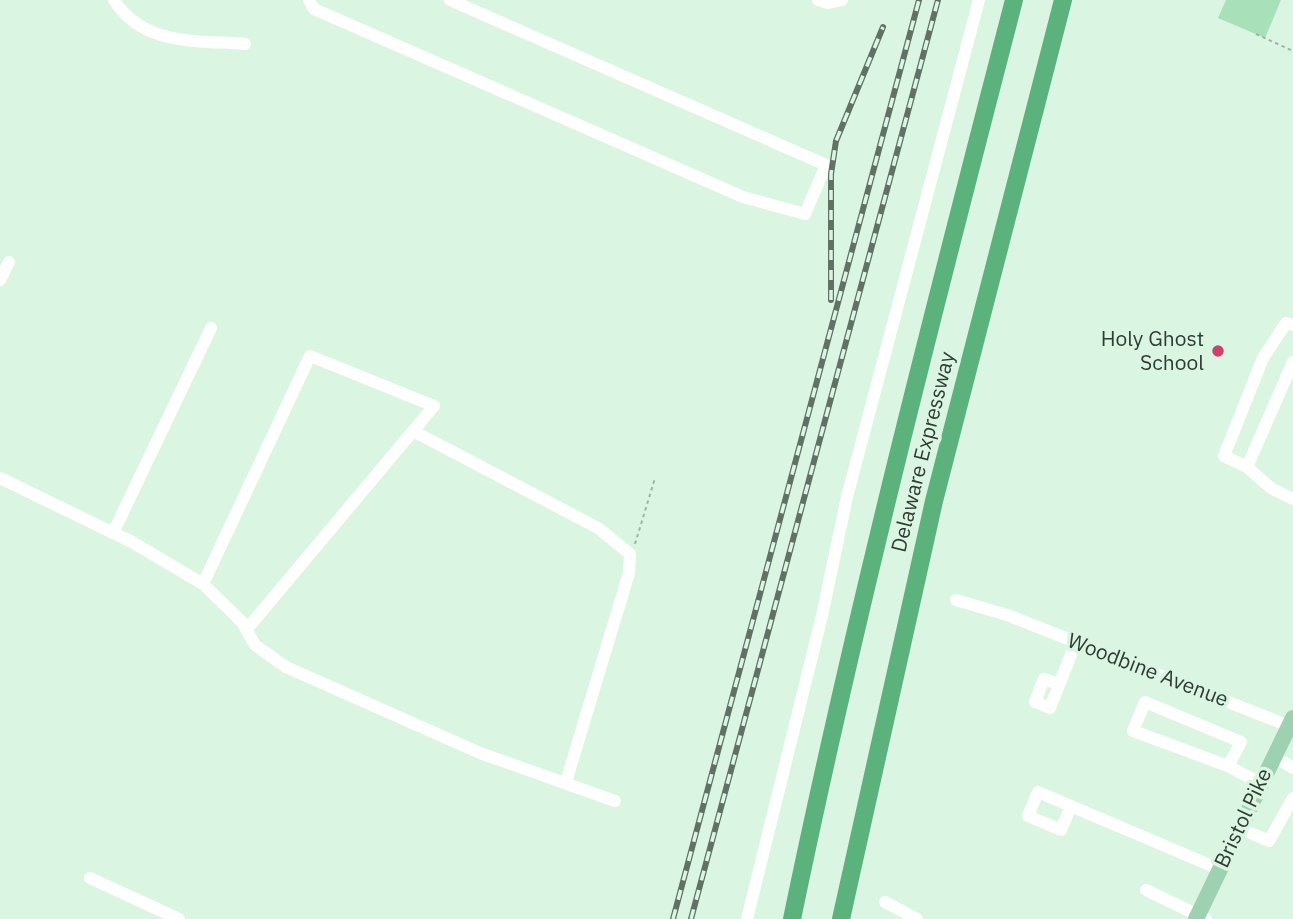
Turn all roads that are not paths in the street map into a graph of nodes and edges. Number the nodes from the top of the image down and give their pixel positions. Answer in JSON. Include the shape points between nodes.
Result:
{"nodes":[{"id":1,"x":114,"y":0,"type":"edge"},
{"id":2,"x":310,"y":0,"type":"edge"},
{"id":3,"x":450,"y":0,"type":"edge"},
{"id":4,"x":818,"y":0,"type":"edge"},
{"id":5,"x":842,"y":0,"type":"edge"},
{"id":6,"x":979,"y":0,"type":"edge"},
{"id":7,"x":1014,"y":0,"type":"edge"},
{"id":8,"x":1063,"y":0,"type":"edge"},
{"id":9,"x":246,"y":44,"type":"dead end"},
{"id":10,"x":9,"y":262,"type":"dead end"},
{"id":11,"x":0,"y":280,"type":"edge"},
{"id":12,"x":1293,"y":325,"type":"edge"},
{"id":13,"x":211,"y":328,"type":"dead end"},
{"id":14,"x":1293,"y":362,"type":"edge"},
{"id":15,"x":413,"y":431,"type":"junction"},
{"id":16,"x":1247,"y":467,"type":"junction"},
{"id":17,"x":0,"y":478,"type":"edge"},
{"id":18,"x":1293,"y":499,"type":"edge"},
{"id":19,"x":113,"y":533,"type":"junction"},
{"id":20,"x":204,"y":584,"type":"junction"},
{"id":21,"x":956,"y":600,"type":"dead end"},
{"id":22,"x":247,"y":629,"type":"junction"},
{"id":23,"x":1076,"y":642,"type":"junction"},
{"id":24,"x":1059,"y":684,"type":"dead end"},
{"id":25,"x":1291,"y":722,"type":"edge"},
{"id":26,"x":1273,"y":756,"type":"junction"},
{"id":27,"x":1228,"y":766,"type":"junction"},
{"id":28,"x":1293,"y":768,"type":"edge"},
{"id":29,"x":566,"y":782,"type":"junction"},
{"id":30,"x":1260,"y":783,"type":"junction"},
{"id":31,"x":1293,"y":798,"type":"edge"},
{"id":32,"x":615,"y":802,"type":"dead end"},
{"id":33,"x":1071,"y":806,"type":"dead end"},
{"id":34,"x":1239,"y":828,"type":"junction"},
{"id":35,"x":1219,"y":869,"type":"junction"},
{"id":36,"x":90,"y":878,"type":"dead end"},
{"id":37,"x":1146,"y":890,"type":"dead end"},
{"id":38,"x":886,"y":902,"type":"dead end"},
{"id":39,"x":1200,"y":917,"type":"edge"},
{"id":40,"x":179,"y":919,"type":"edge"},
{"id":41,"x":747,"y":919,"type":"edge"},
{"id":42,"x":792,"y":919,"type":"edge"},
{"id":43,"x":841,"y":919,"type":"edge"},
{"id":44,"x":916,"y":919,"type":"edge"}],
"edges":[{"from":1,"to":9,"type":"street","via":[[136,22],[169,39]]},
{"from":2,"to":3,"type":"street","via":[[314,9],[731,191],[805,214],[826,165]]},
{"from":4,"to":5,"type":"street"},
{"from":6,"to":41,"type":"street","via":[[847,497]]},
{"from":7,"to":42,"type":"highway","name":"Delaware Expressway","via":[[882,517]]},
{"from":8,"to":43,"type":"highway","name":"Delaware Expressway","via":[[931,514]]},
{"from":10,"to":11,"type":"street"},
{"from":12,"to":16,"type":"street","via":[[1286,323],[1263,358],[1224,456]]},
{"from":13,"to":19,"type":"street"},
{"from":14,"to":16,"type":"street"},
{"from":15,"to":20,"type":"street","via":[[434,406],[310,356]]},
{"from":15,"to":22,"type":"street"},
{"from":15,"to":29,"type":"street","via":[[598,528],[630,554],[629,573]]},
{"from":16,"to":18,"type":"street","via":[[1271,488]]},
{"from":17,"to":19,"type":"street"},
{"from":19,"to":20,"type":"street"},
{"from":20,"to":22,"type":"street"},
{"from":21,"to":23,"type":"street","name":"Woodbine Avenue"},
{"from":22,"to":29,"type":"street","via":[[254,645],[286,667],[480,754]]},
{"from":23,"to":24,"type":"street"},
{"from":23,"to":25,"type":"street","name":"Woodbine Avenue"},
{"from":25,"to":26,"type":"main road","name":"Bristol Pike"},
{"from":26,"to":28,"type":"street"},
{"from":26,"to":30,"type":"main road","name":"Bristol Pike"},
{"from":27,"to":27,"type":"street","via":[[1133,731],[1145,702],[1241,742]]},
{"from":27,"to":30,"type":"street"},
{"from":29,"to":32,"type":"street"},
{"from":30,"to":34,"type":"main road","name":"Bristol Pike"},
{"from":31,"to":34,"type":"street","via":[[1269,841]]},
{"from":33,"to":35,"type":"street"},
{"from":34,"to":35,"type":"main road","name":"Bristol Pike"},
{"from":35,"to":39,"type":"main road","name":"Bristol Pike"},
{"from":36,"to":40,"type":"street"},
{"from":37,"to":39,"type":"street"},
{"from":38,"to":44,"type":"street"}]}
